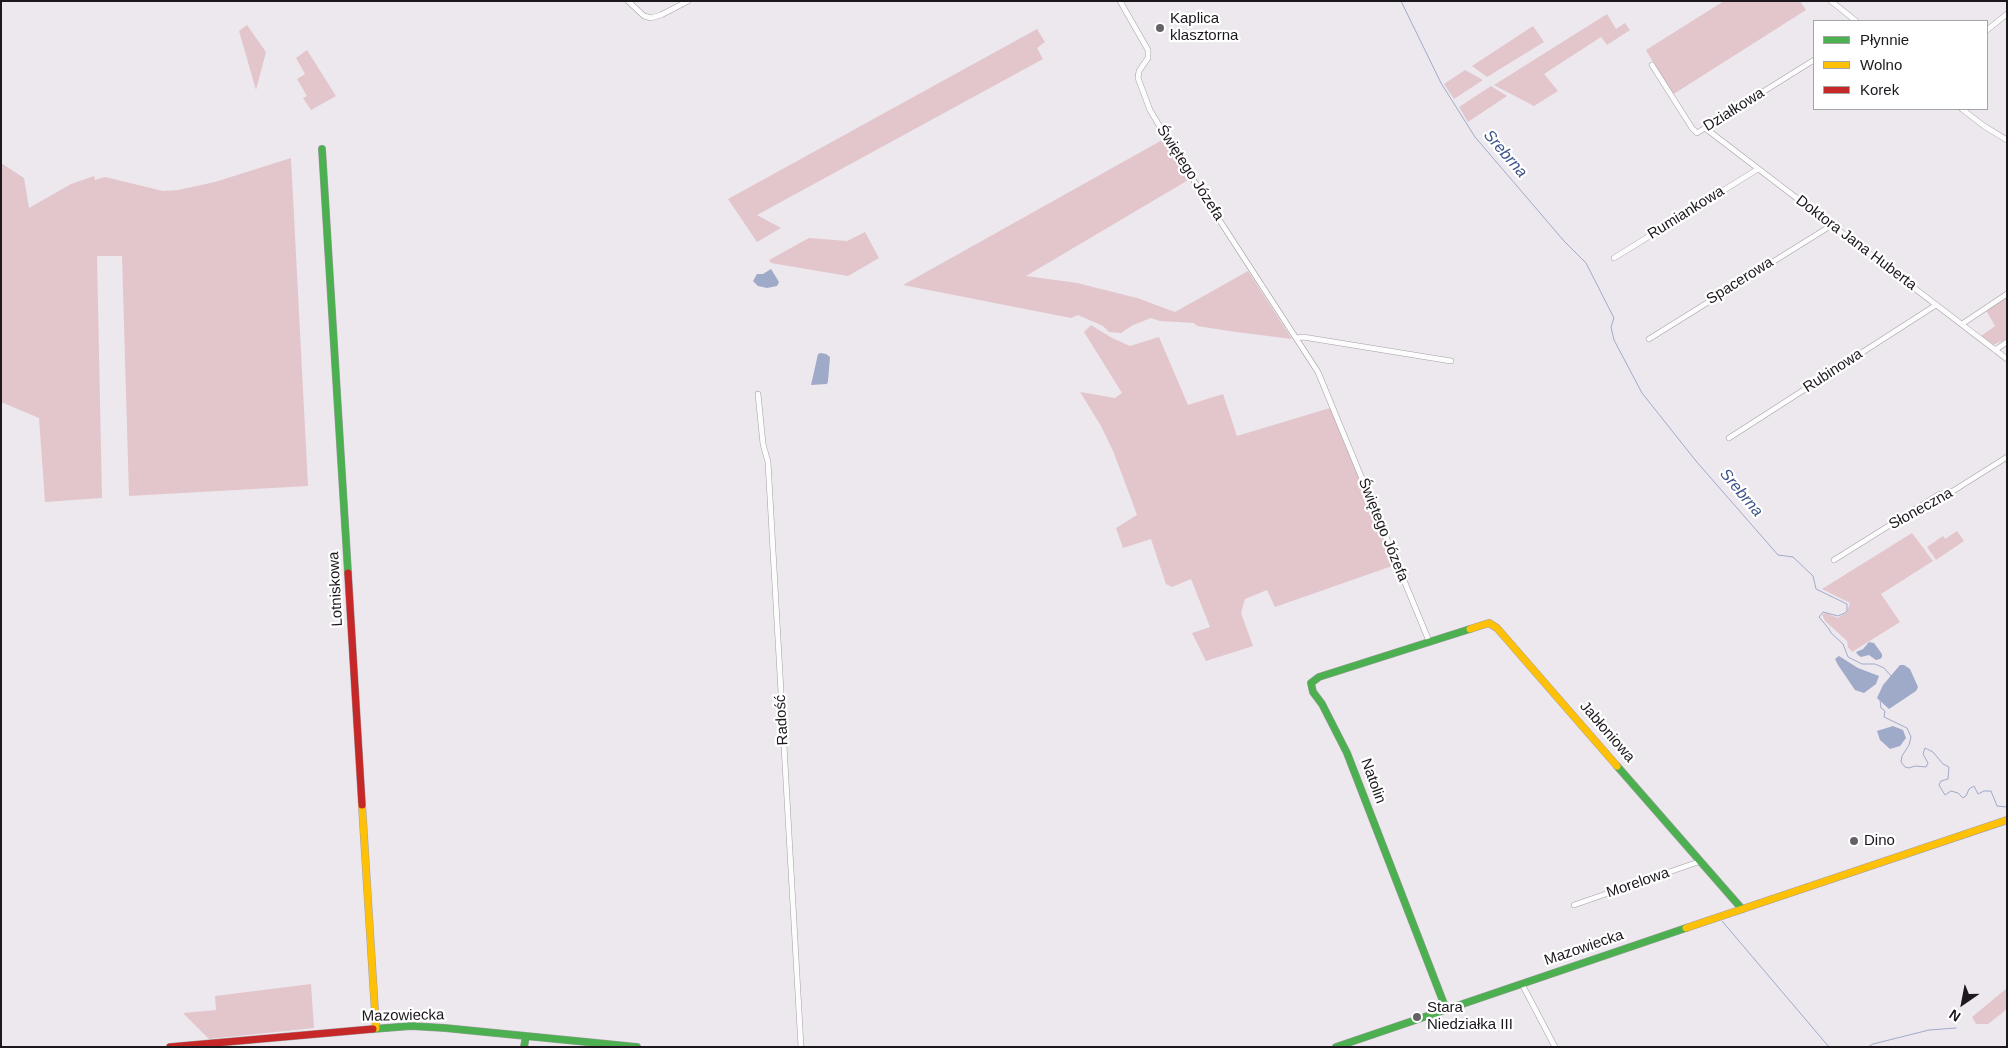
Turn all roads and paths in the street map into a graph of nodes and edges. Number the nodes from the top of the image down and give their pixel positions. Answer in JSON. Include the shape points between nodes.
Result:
{"nodes":[{"id":1,"x":628,"y":1,"type":"edge"},
{"id":2,"x":688,"y":1,"type":"edge"},
{"id":3,"x":1120,"y":1,"type":"edge"},
{"id":4,"x":1831,"y":1,"type":"edge"},
{"id":5,"x":2007,"y":14,"type":"edge"},
{"id":6,"x":1855,"y":20,"type":"edge"},
{"id":7,"x":1988,"y":29,"type":"edge"},
{"id":8,"x":1813,"y":61,"type":"edge"},
{"id":9,"x":1652,"y":66,"type":"dead end"},
{"id":10,"x":1963,"y":110,"type":"edge"},
{"id":11,"x":1705,"y":128,"type":"junction"},
{"id":12,"x":2007,"y":140,"type":"edge"},
{"id":13,"x":322,"y":149,"type":"dead end"},
{"id":14,"x":1758,"y":169,"type":"junction"},
{"id":15,"x":1832,"y":225,"type":"junction"},
{"id":16,"x":1614,"y":258,"type":"dead end"},
{"id":17,"x":2007,"y":294,"type":"edge"},
{"id":18,"x":1936,"y":305,"type":"junction"},
{"id":19,"x":1962,"y":324,"type":"junction"},
{"id":20,"x":1297,"y":338,"type":"junction"},
{"id":21,"x":1649,"y":339,"type":"dead end"},
{"id":22,"x":2007,"y":342,"type":"edge"},
{"id":23,"x":1995,"y":350,"type":"junction"},
{"id":24,"x":2007,"y":358,"type":"edge"},
{"id":25,"x":1451,"y":361,"type":"dead end"},
{"id":26,"x":758,"y":394,"type":"dead end"},
{"id":27,"x":1729,"y":438,"type":"dead end"},
{"id":28,"x":2007,"y":457,"type":"edge"},
{"id":29,"x":1834,"y":560,"type":"dead end"},
{"id":30,"x":1429,"y":641,"type":"junction"},
{"id":31,"x":2007,"y":820,"type":"edge"},
{"id":32,"x":1702,"y":861,"type":"junction"},
{"id":33,"x":1574,"y":905,"type":"dead end"},
{"id":34,"x":1742,"y":909,"type":"junction"},
{"id":35,"x":1522,"y":984,"type":"junction"},
{"id":36,"x":1446,"y":1009,"type":"junction"},
{"id":37,"x":376,"y":1028,"type":"junction"},
{"id":38,"x":526,"y":1036,"type":"junction"},
{"id":39,"x":170,"y":1047,"type":"edge"},
{"id":40,"x":524,"y":1047,"type":"edge"},
{"id":41,"x":637,"y":1047,"type":"edge"},
{"id":42,"x":801,"y":1047,"type":"edge"},
{"id":43,"x":1336,"y":1047,"type":"edge"},
{"id":44,"x":1554,"y":1047,"type":"edge"}],
"edges":[{"from":1,"to":2,"type":"street","via":[[644,16],[651,18]]},
{"from":3,"to":20,"type":"street","name":"Świętego Józefa","via":[[1148,50],[1148,58],[1138,78],[1152,113]]},
{"from":4,"to":6,"type":"street"},
{"from":5,"to":7,"type":"street"},
{"from":8,"to":11,"type":"street","name":"Działkowa"},
{"from":9,"to":11,"type":"street","name":"Działkowa","via":[[1692,128],[1697,133]]},
{"from":10,"to":12,"type":"street"},
{"from":11,"to":14,"type":"street","name":"Doktora Jana Huberta"},
{"from":13,"to":37,"type":"street","name":"Lotniskowa"},
{"from":14,"to":15,"type":"street","name":"Doktora Jana Huberta"},
{"from":14,"to":16,"type":"street","name":"Rumiankowa"},
{"from":15,"to":18,"type":"street","name":"Doktora Jana Huberta"},
{"from":15,"to":21,"type":"street","name":"Spacerowa"},
{"from":17,"to":19,"type":"street"},
{"from":18,"to":19,"type":"street","name":"Doktora Jana Huberta"},
{"from":18,"to":27,"type":"street","name":"Rubinowa"},
{"from":19,"to":23,"type":"street","name":"Doktora Jana Huberta"},
{"from":20,"to":25,"type":"street"},
{"from":20,"to":30,"type":"street","name":"Świętego Józefa","via":[[1325,386]]},
{"from":22,"to":23,"type":"street"},
{"from":23,"to":24,"type":"street","name":"Doktora Jana Huberta"},
{"from":26,"to":42,"type":"street","name":"Radość","via":[[768,462]]},
{"from":28,"to":29,"type":"street","name":"Słoneczna","via":[[1953,491],[1938,495]]},
{"from":30,"to":32,"type":"street","name":"Jabłoniowa","via":[[1482,624],[1489,623],[1496,628]]},
{"from":30,"to":36,"type":"street","name":"Natolin","via":[[1319,677],[1311,686],[1347,752]]},
{"from":31,"to":34,"type":"street","name":"Mazowiecka"},
{"from":32,"to":33,"type":"street","name":"Morelowa"},
{"from":32,"to":34,"type":"street","name":"Jabłoniowa"},
{"from":34,"to":35,"type":"street","name":"Mazowiecka"},
{"from":35,"to":36,"type":"street","name":"Mazowiecka"},
{"from":35,"to":44,"type":"street"},
{"from":36,"to":43,"type":"street","name":"Mazowiecka"},
{"from":37,"to":38,"type":"street","name":"Mazowiecka","via":[[428,1027]]},
{"from":37,"to":39,"type":"street","name":"Mazowiecka"},
{"from":38,"to":40,"type":"street"},
{"from":38,"to":41,"type":"street","name":"Mazowiecka"}]}
